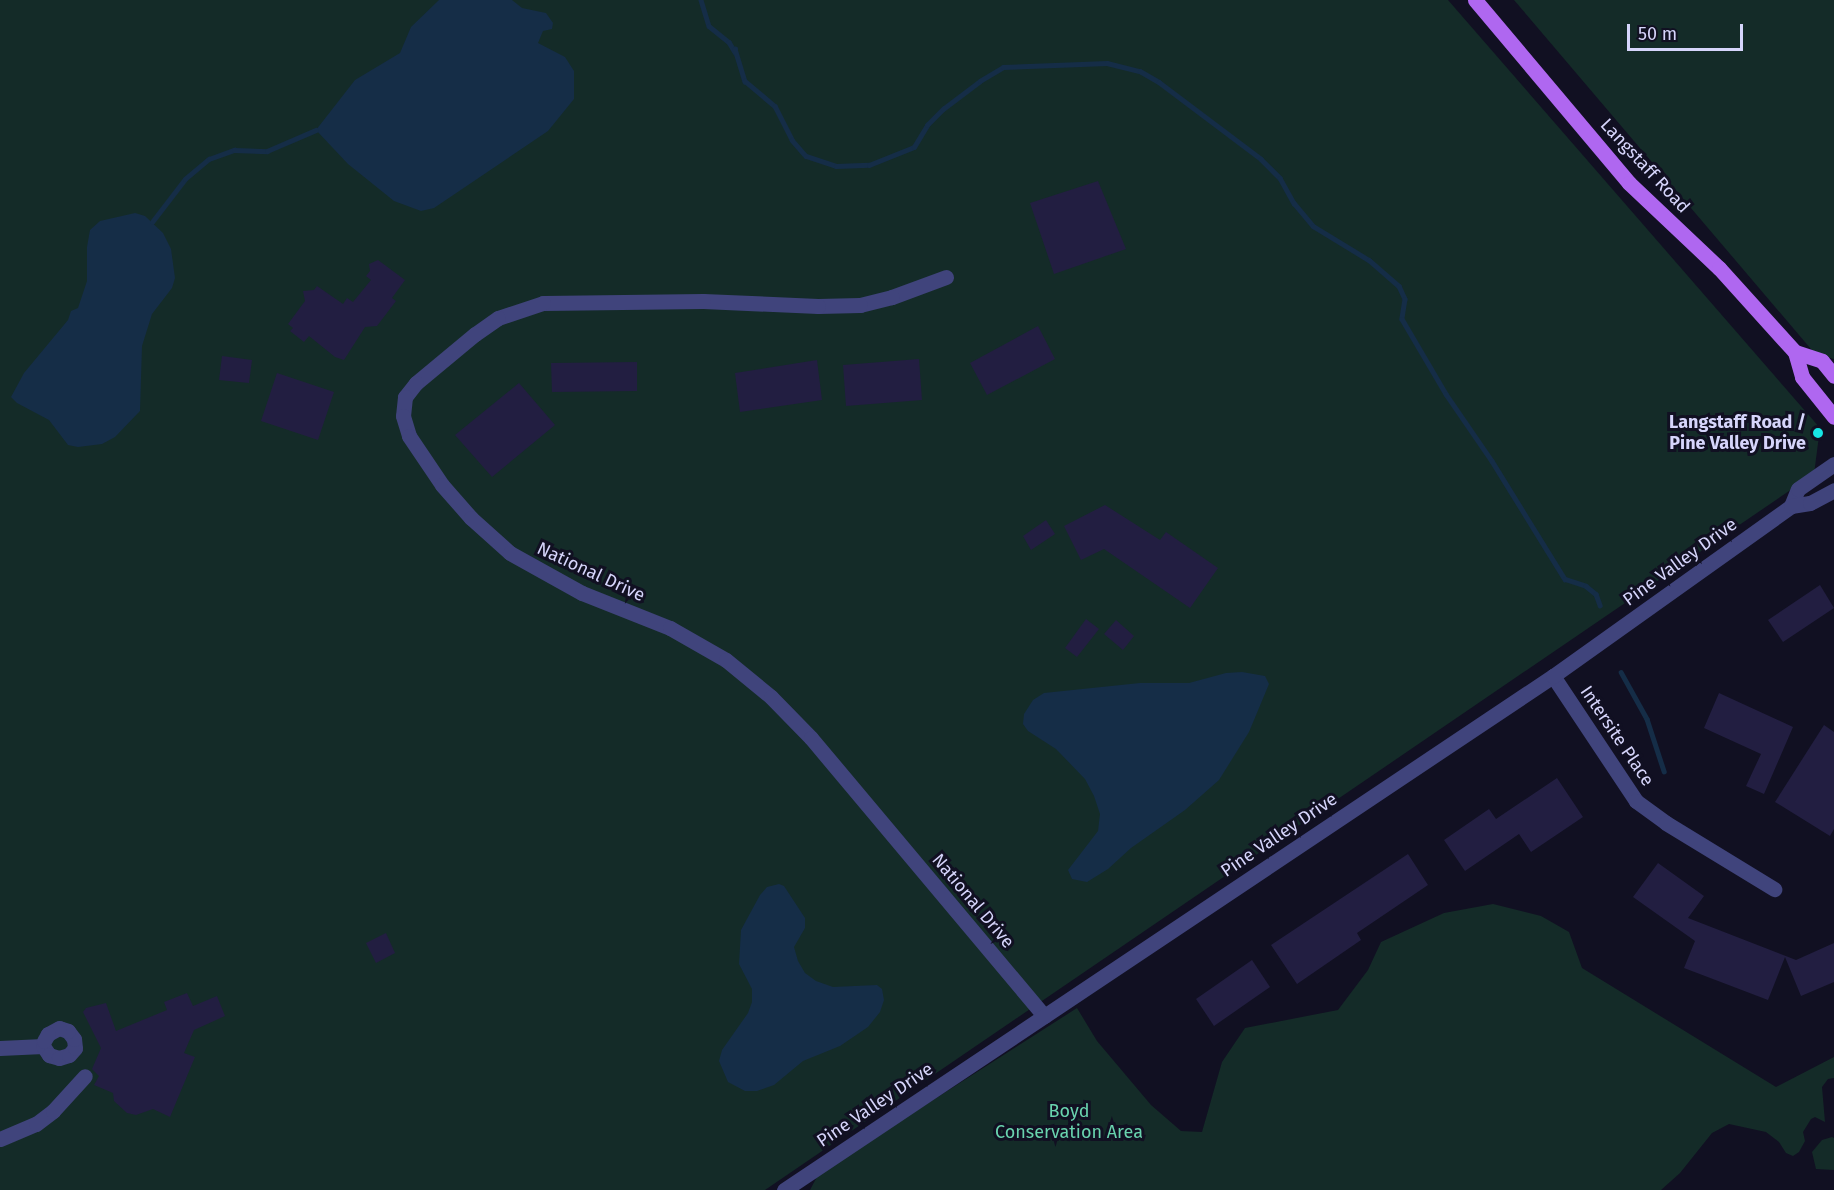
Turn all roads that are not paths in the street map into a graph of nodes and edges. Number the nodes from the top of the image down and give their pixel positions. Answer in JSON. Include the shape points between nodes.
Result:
{"nodes":[{"id":1,"x":1475,"y":0,"type":"edge"},
{"id":2,"x":945,"y":277,"type":"dead end"},
{"id":3,"x":1795,"y":352,"type":"junction"},
{"id":4,"x":1834,"y":376,"type":"edge"},
{"id":5,"x":1834,"y":417,"type":"edge"},
{"id":6,"x":1834,"y":464,"type":"edge"},
{"id":7,"x":1834,"y":490,"type":"edge"},
{"id":8,"x":1791,"y":506,"type":"junction"},
{"id":9,"x":1553,"y":676,"type":"junction"},
{"id":10,"x":1774,"y":889,"type":"dead end"},
{"id":11,"x":1044,"y":1016,"type":"junction"},
{"id":12,"x":44,"y":1041,"type":"dead end"},
{"id":13,"x":0,"y":1048,"type":"edge"},
{"id":14,"x":85,"y":1076,"type":"dead end"},
{"id":15,"x":0,"y":1139,"type":"edge"},
{"id":16,"x":784,"y":1190,"type":"edge"}],
"edges":[{"from":1,"to":3,"type":"main road","name":"Langstaff Road","via":[[1629,183],[1719,268]]},
{"from":2,"to":11,"type":"street","name":"National Drive","via":[[860,305],[703,301],[543,303],[498,318],[475,334],[416,383],[405,397],[404,416],[409,436],[442,485],[510,553],[582,593],[688,639],[726,660],[771,697],[811,738]]},
{"from":3,"to":4,"type":"main road","name":"Langstaff Road","via":[[1822,361]]},
{"from":3,"to":5,"type":"main road","name":"Langstaff Road","via":[[1802,376]]},
{"from":6,"to":8,"type":"street","name":"Pine Valley Drive","via":[[1798,489]]},
{"from":7,"to":8,"type":"street","name":"Pine Valley Drive","via":[[1810,503]]},
{"from":8,"to":9,"type":"street","name":"Pine Valley Drive"},
{"from":9,"to":10,"type":"street","name":"Intersite Place","via":[[1636,801]]},
{"from":9,"to":11,"type":"street","name":"Pine Valley Drive"},
{"from":11,"to":16,"type":"street","name":"Pine Valley Drive"},
{"from":12,"to":13,"type":"street","via":[[59,1028],[75,1039],[75,1048],[59,1058],[43,1046]]},
{"from":14,"to":15,"type":"street","via":[[36,1124]]}]}
